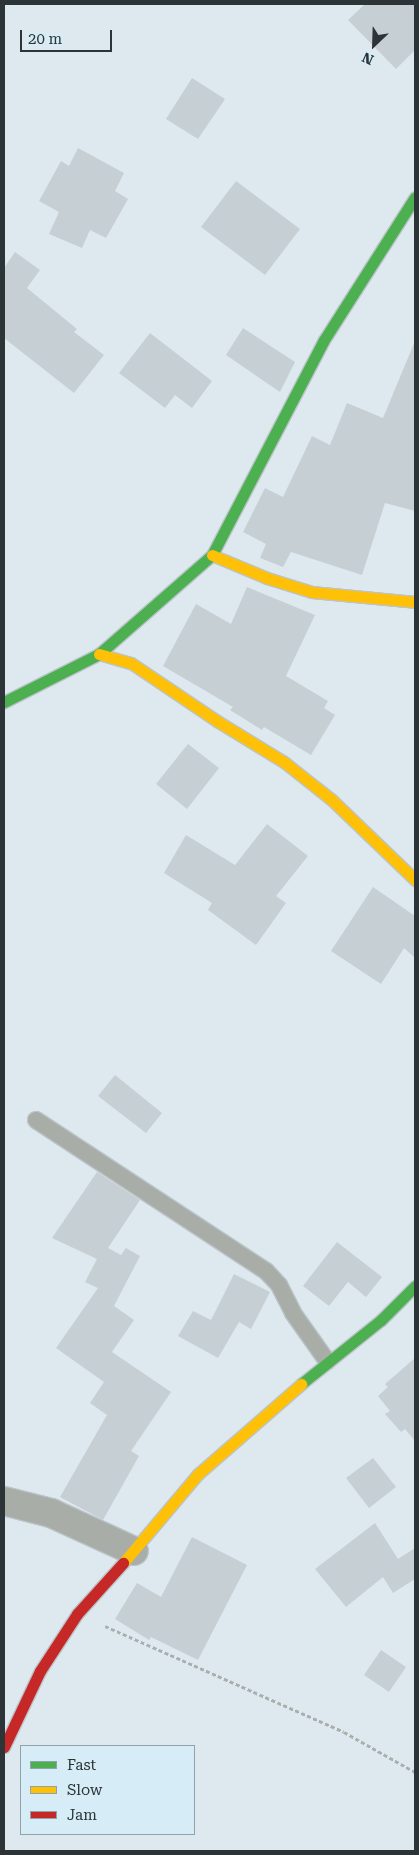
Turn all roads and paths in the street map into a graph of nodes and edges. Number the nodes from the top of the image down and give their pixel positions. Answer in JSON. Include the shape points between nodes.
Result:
{"nodes":[{"id":1,"x":415,"y":197,"type":"edge"},
{"id":2,"x":212,"y":555,"type":"junction"},
{"id":3,"x":415,"y":602,"type":"edge"},
{"id":4,"x":99,"y":654,"type":"junction"},
{"id":5,"x":4,"y":702,"type":"edge"},
{"id":6,"x":415,"y":880,"type":"edge"},
{"id":7,"x":36,"y":1120,"type":"dead end"},
{"id":8,"x":415,"y":1286,"type":"edge"},
{"id":9,"x":327,"y":1361,"type":"junction"},
{"id":10,"x":4,"y":1501,"type":"edge"},
{"id":11,"x":134,"y":1551,"type":"junction"},
{"id":12,"x":77,"y":1614,"type":"junction"},
{"id":13,"x":4,"y":1747,"type":"edge"},
{"id":14,"x":415,"y":1772,"type":"edge"}],
"edges":[{"from":1,"to":2,"type":"street","via":[[324,340]]},
{"from":2,"to":3,"type":"street","via":[[312,592]]},
{"from":2,"to":4,"type":"street"},
{"from":4,"to":5,"type":"street"},
{"from":4,"to":6,"type":"street","via":[[132,663],[284,762],[332,800]]},
{"from":7,"to":9,"type":"lane","via":[[266,1271],[279,1285],[293,1313]]},
{"from":8,"to":9,"type":"street","via":[[381,1320]]},
{"from":9,"to":11,"type":"street","via":[[198,1474]]},
{"from":10,"to":11,"type":"street","via":[[51,1513]]},
{"from":11,"to":12,"type":"street"},
{"from":12,"to":13,"type":"street","via":[[40,1671]]},
{"from":12,"to":14,"type":"path","via":[[344,1732]]}]}
